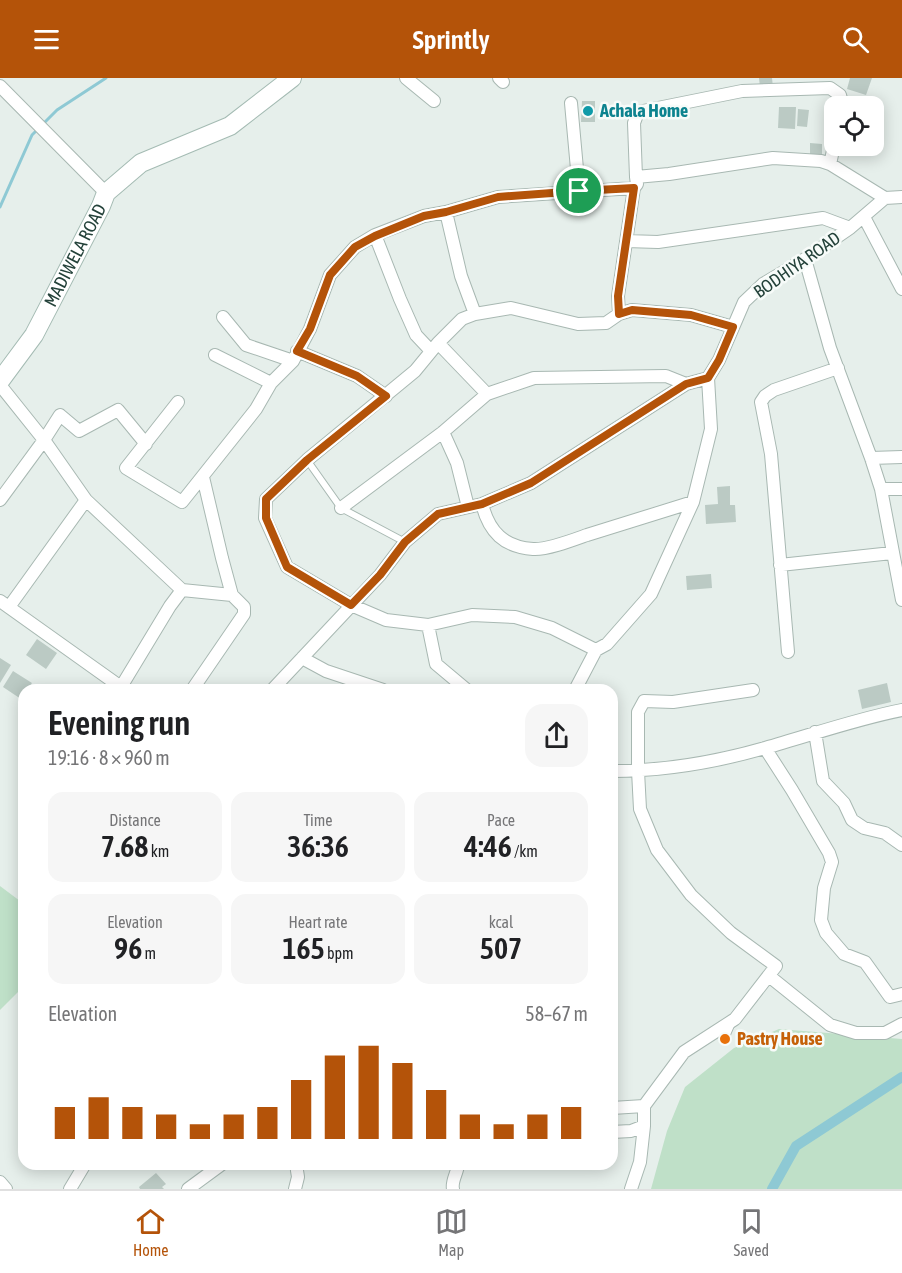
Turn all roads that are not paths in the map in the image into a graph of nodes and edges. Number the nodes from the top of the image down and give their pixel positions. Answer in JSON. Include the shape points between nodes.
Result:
{"nodes":[{"id":1,"x":292,"y":78,"type":"edge"},
{"id":2,"x":406,"y":78,"type":"edge"},
{"id":3,"x":0,"y":86,"type":"edge"},
{"id":4,"x":840,"y":96,"type":"edge"},
{"id":5,"x":434,"y":101,"type":"dead end"},
{"id":6,"x":571,"y":103,"type":"dead end"},
{"id":7,"x":832,"y":156,"type":"edge"},
{"id":8,"x":830,"y":164,"type":"junction"},
{"id":9,"x":635,"y":182,"type":"junction"},
{"id":10,"x":579,"y":191,"type":"junction"},
{"id":11,"x":106,"y":193,"type":"junction"},
{"id":12,"x":902,"y":197,"type":"edge"},
{"id":13,"x":885,"y":198,"type":"junction"},
{"id":14,"x":446,"y":212,"type":"junction"},
{"id":15,"x":864,"y":217,"type":"junction"},
{"id":16,"x":850,"y":228,"type":"junction"},
{"id":17,"x":375,"y":236,"type":"junction"},
{"id":18,"x":626,"y":241,"type":"junction"},
{"id":19,"x":805,"y":259,"type":"junction"},
{"id":20,"x":902,"y":289,"type":"edge"},
{"id":21,"x":475,"y":314,"type":"junction"},
{"id":22,"x":619,"y":314,"type":"junction"},
{"id":23,"x":223,"y":317,"type":"dead end"},
{"id":24,"x":733,"y":327,"type":"junction"},
{"id":25,"x":434,"y":347,"type":"junction"},
{"id":26,"x":215,"y":355,"type":"dead end"},
{"id":27,"x":295,"y":356,"type":"junction"},
{"id":28,"x":838,"y":368,"type":"junction"},
{"id":29,"x":708,"y":378,"type":"junction"},
{"id":30,"x":0,"y":383,"type":"edge"},
{"id":31,"x":271,"y":383,"type":"junction"},
{"id":32,"x":686,"y":384,"type":"junction"},
{"id":33,"x":487,"y":394,"type":"junction"},
{"id":34,"x":386,"y":396,"type":"junction"},
{"id":35,"x":178,"y":402,"type":"dead end"},
{"id":36,"x":443,"y":432,"type":"junction"},
{"id":37,"x":44,"y":440,"type":"junction"},
{"id":38,"x":146,"y":444,"type":"junction"},
{"id":39,"x":902,"y":457,"type":"edge"},
{"id":40,"x":871,"y":458,"type":"junction"},
{"id":41,"x":307,"y":460,"type":"junction"},
{"id":42,"x":203,"y":477,"type":"junction"},
{"id":43,"x":880,"y":489,"type":"junction"},
{"id":44,"x":902,"y":489,"type":"edge"},
{"id":45,"x":0,"y":500,"type":"edge"},
{"id":46,"x":86,"y":500,"type":"junction"},
{"id":47,"x":693,"y":502,"type":"junction"},
{"id":48,"x":482,"y":504,"type":"junction"},
{"id":49,"x":341,"y":507,"type":"junction"},
{"id":50,"x":468,"y":507,"type":"junction"},
{"id":51,"x":405,"y":542,"type":"junction"},
{"id":52,"x":892,"y":553,"type":"junction"},
{"id":53,"x":780,"y":565,"type":"junction"},
{"id":54,"x":182,"y":590,"type":"junction"},
{"id":55,"x":232,"y":595,"type":"junction"},
{"id":56,"x":902,"y":600,"type":"edge"},
{"id":57,"x":4,"y":604,"type":"edge"},
{"id":58,"x":351,"y":605,"type":"junction"},
{"id":59,"x":428,"y":625,"type":"junction"},
{"id":60,"x":596,"y":650,"type":"junction"},
{"id":61,"x":788,"y":652,"type":"dead end"},
{"id":62,"x":302,"y":658,"type":"junction"},
{"id":63,"x":116,"y":684,"type":"edge"},
{"id":64,"x":126,"y":684,"type":"edge"},
{"id":65,"x":196,"y":684,"type":"edge"},
{"id":66,"x":278,"y":684,"type":"edge"},
{"id":67,"x":365,"y":684,"type":"edge"},
{"id":68,"x":460,"y":684,"type":"edge"},
{"id":69,"x":578,"y":684,"type":"edge"},
{"id":70,"x":753,"y":690,"type":"dead end"},
{"id":71,"x":902,"y":710,"type":"edge"},
{"id":72,"x":815,"y":732,"type":"junction"},
{"id":73,"x":765,"y":748,"type":"junction"},
{"id":74,"x":618,"y":771,"type":"edge"},
{"id":75,"x":638,"y":771,"type":"junction"},
{"id":76,"x":902,"y":845,"type":"edge"},
{"id":77,"x":769,"y":976,"type":"junction"},
{"id":78,"x":902,"y":994,"type":"edge"},
{"id":79,"x":735,"y":1019,"type":"junction"},
{"id":80,"x":902,"y":1024,"type":"edge"},
{"id":81,"x":725,"y":1039,"type":"dead end"},
{"id":82,"x":644,"y":1106,"type":"junction"},
{"id":83,"x":618,"y":1108,"type":"edge"},
{"id":84,"x":644,"y":1126,"type":"junction"},
{"id":85,"x":618,"y":1132,"type":"edge"},
{"id":86,"x":81,"y":1170,"type":"edge"},
{"id":87,"x":215,"y":1170,"type":"edge"},
{"id":88,"x":297,"y":1170,"type":"edge"},
{"id":89,"x":458,"y":1170,"type":"edge"},
{"id":90,"x":0,"y":1182,"type":"edge"},
{"id":91,"x":6,"y":1189,"type":"edge"},
{"id":92,"x":70,"y":1189,"type":"edge"},
{"id":93,"x":188,"y":1189,"type":"edge"},
{"id":94,"x":295,"y":1189,"type":"edge"},
{"id":95,"x":453,"y":1189,"type":"edge"},
{"id":96,"x":631,"y":1189,"type":"edge"}],
"edges":[{"from":1,"to":11,"type":"main road","name":"MADIWELA ROAD","via":[[230,126],[141,162]]},
{"from":2,"to":5,"type":"street"},
{"from":3,"to":11,"type":"street"},
{"from":4,"to":9,"type":"street","via":[[830,88],[742,91],[638,112],[634,123]]},
{"from":6,"to":10,"type":"street"},
{"from":7,"to":8,"type":"street"},
{"from":8,"to":9,"type":"street","via":[[821,160],[774,158]]},
{"from":8,"to":13,"type":"street"},
{"from":9,"to":10,"type":"street"},
{"from":9,"to":18,"type":"street"},
{"from":10,"to":14,"type":"street","via":[[498,197]]},
{"from":11,"to":30,"type":"main road","name":"MADIWELA ROAD","via":[[34,335]]},
{"from":12,"to":13,"type":"street"},
{"from":13,"to":15,"type":"street","name":"BODHIYA ROAD"},
{"from":14,"to":17,"type":"street","via":[[424,216]]},
{"from":14,"to":21,"type":"street","via":[[461,276]]},
{"from":15,"to":16,"type":"street","name":"BODHIYA ROAD"},
{"from":15,"to":20,"type":"street"},
{"from":16,"to":18,"type":"street","via":[[823,218],[658,242]]},
{"from":16,"to":19,"type":"street","name":"BODHIYA ROAD"},
{"from":17,"to":25,"type":"street","via":[[416,335]]},
{"from":17,"to":27,"type":"street","via":[[355,247],[330,275],[310,329]]},
{"from":18,"to":22,"type":"street"},
{"from":19,"to":24,"type":"street","name":"BODHIYA ROAD","via":[[763,284],[744,302]]},
{"from":19,"to":28,"type":"street"},
{"from":21,"to":22,"type":"street","via":[[511,308],[588,324],[606,323]]},
{"from":21,"to":25,"type":"street","via":[[462,320]]},
{"from":22,"to":24,"type":"street","via":[[632,310],[691,315]]},
{"from":23,"to":27,"type":"street","via":[[246,345]]},
{"from":24,"to":29,"type":"street","name":"BODHIYA ROAD"},
{"from":25,"to":33,"type":"street"},
{"from":25,"to":34,"type":"street","via":[[415,371]]},
{"from":26,"to":31,"type":"street"},
{"from":27,"to":31,"type":"street"},
{"from":27,"to":34,"type":"street","via":[[357,376]]},
{"from":28,"to":40,"type":"street"},
{"from":28,"to":53,"type":"street","via":[[774,390],[761,402],[771,454]]},
{"from":29,"to":32,"type":"street"},
{"from":29,"to":47,"type":"street","via":[[711,429]]},
{"from":30,"to":37,"type":"street"},
{"from":31,"to":42,"type":"street","via":[[256,409]]},
{"from":32,"to":33,"type":"street","via":[[666,376],[534,378]]},
{"from":32,"to":48,"type":"street","via":[[531,483]]},
{"from":33,"to":36,"type":"street"},
{"from":34,"to":41,"type":"street"},
{"from":35,"to":38,"type":"street"},
{"from":36,"to":49,"type":"street"},
{"from":36,"to":50,"type":"street","via":[[457,463]]},
{"from":37,"to":38,"type":"street","via":[[60,414],[79,431],[118,410]]},
{"from":37,"to":45,"type":"street"},
{"from":37,"to":46,"type":"street"},
{"from":38,"to":42,"type":"street","via":[[126,468],[182,502]]},
{"from":39,"to":40,"type":"street"},
{"from":40,"to":43,"type":"street"},
{"from":41,"to":49,"type":"lane"},
{"from":41,"to":58,"type":"street","via":[[266,499],[266,518],[287,567]]},
{"from":42,"to":55,"type":"street"},
{"from":43,"to":44,"type":"street"},
{"from":43,"to":52,"type":"street"},
{"from":46,"to":54,"type":"street"},
{"from":46,"to":57,"type":"street"},
{"from":47,"to":48,"type":"street","via":[[535,549],[511,544],[496,534]]},
{"from":47,"to":60,"type":"street","via":[[651,594],[607,644]]},
{"from":48,"to":50,"type":"street"},
{"from":49,"to":51,"type":"lane"},
{"from":50,"to":51,"type":"street","via":[[438,514]]},
{"from":51,"to":58,"type":"street"},
{"from":52,"to":53,"type":"street"},
{"from":52,"to":56,"type":"street"},
{"from":53,"to":61,"type":"street"},
{"from":54,"to":55,"type":"street"},
{"from":54,"to":64,"type":"street"},
{"from":55,"to":65,"type":"street","via":[[244,607],[244,614]]},
{"from":57,"to":63,"type":"street"},
{"from":58,"to":59,"type":"street","via":[[386,620]]},
{"from":58,"to":62,"type":"street"},
{"from":59,"to":60,"type":"street","via":[[472,615],[515,617],[552,628]]},
{"from":59,"to":68,"type":"street","via":[[436,664]]},
{"from":60,"to":69,"type":"street"},
{"from":62,"to":66,"type":"street"},
{"from":62,"to":67,"type":"street"},
{"from":70,"to":75,"type":"street","via":[[673,702],[644,701],[638,712]]},
{"from":71,"to":72,"type":"street"},
{"from":72,"to":73,"type":"street"},
{"from":72,"to":76,"type":"street","via":[[823,781],[844,803],[852,820],[864,828],[885,832]]},
{"from":73,"to":75,"type":"street","via":[[702,763]]},
{"from":73,"to":78,"type":"street","via":[[829,852],[832,862],[824,888],[821,920],[826,933],[844,954],[865,962],[890,997]]},
{"from":74,"to":75,"type":"street"},
{"from":75,"to":77,"type":"street","via":[[640,808],[657,849],[691,895],[731,933],[776,966]]},
{"from":77,"to":79,"type":"street"},
{"from":77,"to":80,"type":"street","via":[[830,1026],[856,1033],[885,1033]]},
{"from":79,"to":81,"type":"lane"},
{"from":79,"to":82,"type":"street","via":[[684,1052]]},
{"from":82,"to":83,"type":"street"},
{"from":82,"to":84,"type":"street"},
{"from":84,"to":85,"type":"street"},
{"from":84,"to":96,"type":"street","via":[[640,1162]]},
{"from":86,"to":92,"type":"street"},
{"from":87,"to":93,"type":"street"},
{"from":88,"to":94,"type":"street"},
{"from":89,"to":95,"type":"street"},
{"from":90,"to":91,"type":"street"}]}
